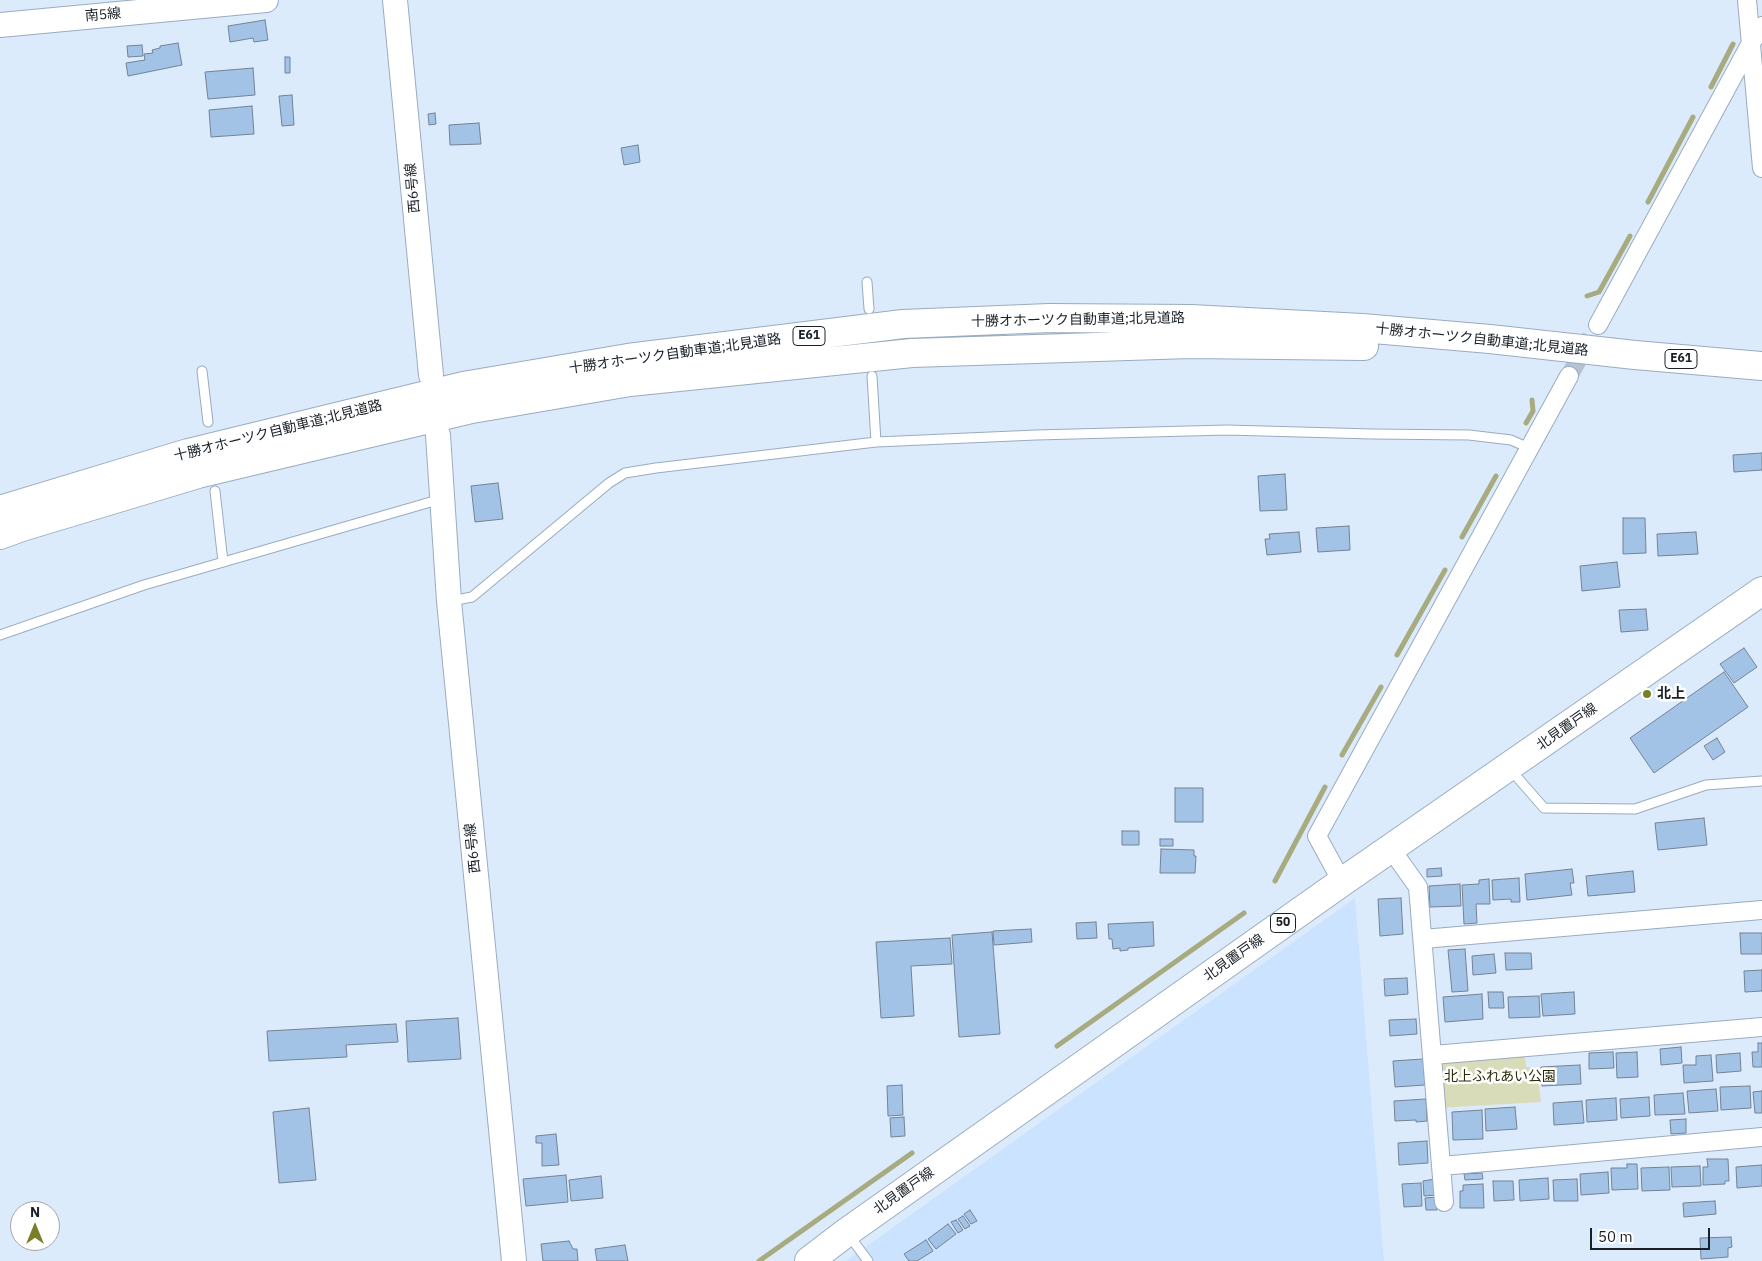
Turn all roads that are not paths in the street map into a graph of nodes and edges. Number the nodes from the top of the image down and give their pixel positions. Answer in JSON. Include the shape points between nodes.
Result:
{"nodes":[{"id":1,"x":266,"y":0,"type":"edge"},
{"id":2,"x":395,"y":0,"type":"edge"},
{"id":3,"x":1747,"y":0,"type":"edge"},
{"id":4,"x":0,"y":25,"type":"edge"},
{"id":5,"x":1762,"y":26,"type":"edge"},
{"id":6,"x":1751,"y":43,"type":"junction"},
{"id":7,"x":1762,"y":168,"type":"edge"},
{"id":8,"x":867,"y":282,"type":"dead end"},
{"id":9,"x":869,"y":309,"type":"dead end"},
{"id":10,"x":1598,"y":325,"type":"tunnel mouth"},
{"id":11,"x":1635,"y":356,"type":"junction"},
{"id":12,"x":1762,"y":366,"type":"edge"},
{"id":13,"x":202,"y":371,"type":"dead end"},
{"id":14,"x":431,"y":375,"type":"dead end"},
{"id":15,"x":872,"y":376,"type":"dead end"},
{"id":16,"x":1569,"y":376,"type":"tunnel mouth"},
{"id":17,"x":208,"y":422,"type":"dead end"},
{"id":18,"x":438,"y":435,"type":"dead end"},
{"id":19,"x":876,"y":442,"type":"junction"},
{"id":20,"x":1529,"y":448,"type":"junction"},
{"id":21,"x":215,"y":492,"type":"dead end"},
{"id":22,"x":442,"y":498,"type":"junction"},
{"id":23,"x":0,"y":510,"type":"edge"},
{"id":24,"x":0,"y":535,"type":"edge"},
{"id":25,"x":223,"y":562,"type":"junction"},
{"id":26,"x":1762,"y":591,"type":"edge"},
{"id":27,"x":449,"y":601,"type":"junction"},
{"id":28,"x":0,"y":635,"type":"edge"},
{"id":29,"x":1508,"y":767,"type":"junction"},
{"id":30,"x":1762,"y":781,"type":"edge"},
{"id":31,"x":1391,"y":849,"type":"junction"},
{"id":32,"x":1342,"y":882,"type":"junction"},
{"id":33,"x":1762,"y":910,"type":"edge"},
{"id":34,"x":1423,"y":939,"type":"junction"},
{"id":35,"x":1762,"y":1027,"type":"edge"},
{"id":36,"x":1433,"y":1055,"type":"junction"},
{"id":37,"x":1762,"y":1137,"type":"edge"},
{"id":38,"x":1442,"y":1166,"type":"junction"},
{"id":39,"x":1444,"y":1202,"type":"dead end"},
{"id":40,"x":847,"y":1232,"type":"junction"},
{"id":41,"x":514,"y":1261,"type":"edge"},
{"id":42,"x":809,"y":1261,"type":"edge"},
{"id":43,"x":868,"y":1261,"type":"edge"}],
"edges":[{"from":1,"to":4,"type":"street","name":"南5線"},
{"from":2,"to":14,"type":"street","name":"西6号線"},
{"from":3,"to":6,"type":"street"},
{"from":5,"to":6,"type":"street"},
{"from":6,"to":7,"type":"street"},
{"from":6,"to":10,"type":"street"},
{"from":8,"to":9,"type":"lane"},
{"from":11,"to":12,"type":"main road","name":"十勝オホーツク自動車道;北見道路","number":"E61"},
{"from":11,"to":23,"type":"main road","name":"十勝オホーツク自動車道;北見道路","number":"E61","via":[[1362,328],[1191,319],[1049,318],[903,324],[628,358],[463,386],[188,453]]},
{"from":11,"to":24,"type":"main road","name":"十勝オホーツク自動車道;北見道路","number":"E61","via":[[1362,346],[1180,344],[912,353],[639,381],[472,409],[198,474]]},
{"from":13,"to":17,"type":"lane"},
{"from":15,"to":19,"type":"lane"},
{"from":16,"to":20,"type":"street"},
{"from":18,"to":22,"type":"street","name":"西6号線"},
{"from":19,"to":20,"type":"lane","via":[[1227,430],[1469,435],[1511,440]]},
{"from":19,"to":27,"type":"lane","via":[[625,473],[472,597]]},
{"from":20,"to":32,"type":"street","via":[[1316,836]]},
{"from":21,"to":25,"type":"lane"},
{"from":22,"to":25,"type":"lane"},
{"from":22,"to":27,"type":"street","name":"西6号線"},
{"from":25,"to":28,"type":"lane","via":[[144,585]]},
{"from":26,"to":29,"type":"main road","name":"北見置戸線","number":"50"},
{"from":27,"to":41,"type":"street","name":"西6号線"},
{"from":29,"to":30,"type":"lane","via":[[1544,808],[1635,809],[1706,785]]},
{"from":29,"to":31,"type":"main road","name":"北見置戸線","number":"50"},
{"from":31,"to":32,"type":"main road","name":"北見置戸線","number":"50"},
{"from":31,"to":34,"type":"street","via":[[1418,887]]},
{"from":32,"to":40,"type":"main road","name":"北見置戸線","number":"50"},
{"from":33,"to":34,"type":"street"},
{"from":34,"to":36,"type":"street"},
{"from":35,"to":36,"type":"street"},
{"from":36,"to":38,"type":"street"},
{"from":37,"to":38,"type":"street"},
{"from":38,"to":39,"type":"street"},
{"from":40,"to":42,"type":"main road","name":"北見置戸線","number":"50"},
{"from":40,"to":43,"type":"lane"}]}
